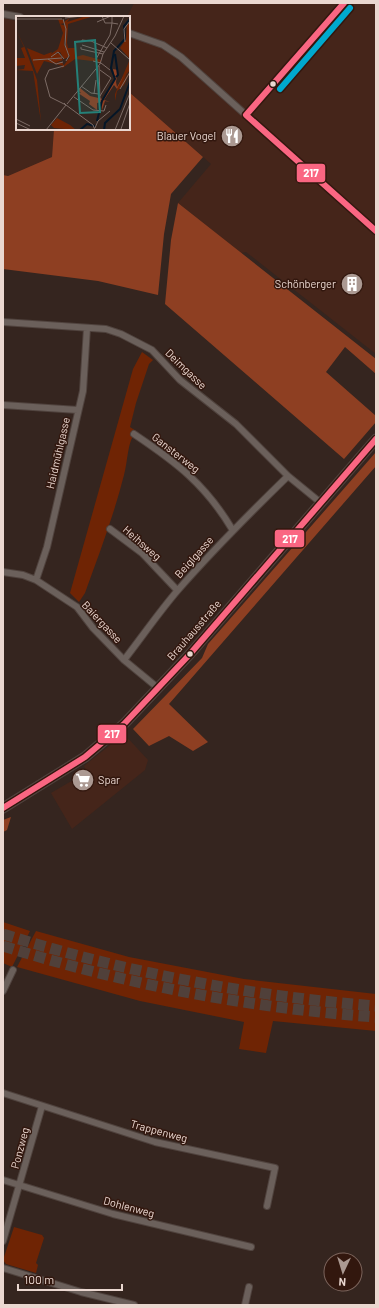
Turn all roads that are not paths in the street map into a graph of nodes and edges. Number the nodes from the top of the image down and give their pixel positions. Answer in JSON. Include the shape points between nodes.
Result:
{"nodes":[{"id":1,"x":344,"y":3,"type":"edge"},
{"id":2,"x":3,"y":14,"type":"edge"},
{"id":3,"x":16,"y":16,"type":"edge"},
{"id":4,"x":130,"y":33,"type":"edge"},
{"id":5,"x":246,"y":115,"type":"junction"},
{"id":6,"x":376,"y":231,"type":"edge"},
{"id":7,"x":3,"y":322,"type":"edge"},
{"id":8,"x":87,"y":328,"type":"junction"},
{"id":9,"x":3,"y":406,"type":"edge"},
{"id":10,"x":78,"y":410,"type":"junction"},
{"id":11,"x":134,"y":434,"type":"dead end"},
{"id":12,"x":376,"y":439,"type":"edge"},
{"id":13,"x":288,"y":476,"type":"junction"},
{"id":14,"x":321,"y":503,"type":"junction"},
{"id":15,"x":110,"y":529,"type":"dead end"},
{"id":16,"x":232,"y":529,"type":"junction"},
{"id":17,"x":3,"y":572,"type":"edge"},
{"id":18,"x":36,"y":580,"type":"junction"},
{"id":19,"x":177,"y":590,"type":"junction"},
{"id":20,"x":124,"y":660,"type":"junction"},
{"id":21,"x":158,"y":688,"type":"junction"},
{"id":22,"x":3,"y":808,"type":"edge"},
{"id":23,"x":13,"y":970,"type":"dead end"},
{"id":24,"x":3,"y":991,"type":"edge"},
{"id":25,"x":3,"y":1093,"type":"edge"},
{"id":26,"x":42,"y":1106,"type":"junction"},
{"id":27,"x":3,"y":1180,"type":"edge"},
{"id":28,"x":20,"y":1186,"type":"junction"},
{"id":29,"x":266,"y":1206,"type":"dead end"},
{"id":30,"x":3,"y":1241,"type":"edge"},
{"id":31,"x":251,"y":1247,"type":"dead end"},
{"id":32,"x":3,"y":1268,"type":"edge"},
{"id":33,"x":249,"y":1287,"type":"dead end"},
{"id":34,"x":134,"y":1305,"type":"edge"},
{"id":35,"x":245,"y":1305,"type":"edge"}],
"edges":[{"from":1,"to":5,"type":"street"},
{"from":2,"to":3,"type":"street"},
{"from":4,"to":5,"type":"street","via":[[162,45],[181,57]]},
{"from":5,"to":6,"type":"street"},
{"from":7,"to":8,"type":"street","name":"Deimgasse"},
{"from":8,"to":10,"type":"street","name":"Haidmühlgasse","via":[[83,391]]},
{"from":8,"to":13,"type":"street","name":"Deimgasse","via":[[106,329],[121,334],[152,350],[180,380],[236,424]]},
{"from":9,"to":10,"type":"street"},
{"from":10,"to":18,"type":"street","name":"Haidmühlgasse","via":[[47,548]]},
{"from":11,"to":16,"type":"street","name":"Gansterweg","via":[[200,484]]},
{"from":12,"to":14,"type":"main road","name":"Brauhausstraße"},
{"from":13,"to":14,"type":"street","name":"Deimgasse"},
{"from":13,"to":16,"type":"street","name":"Beiglgasse"},
{"from":14,"to":21,"type":"main road","name":"Brauhausstraße"},
{"from":15,"to":19,"type":"street","name":"Heihsweg","via":[[142,553]]},
{"from":16,"to":19,"type":"street","name":"Beiglgasse"},
{"from":17,"to":18,"type":"street","name":"Baiergasse"},
{"from":18,"to":20,"type":"street","name":"Baiergasse","via":[[77,608]]},
{"from":19,"to":20,"type":"street","name":"Beiglgasse"},
{"from":20,"to":21,"type":"street","name":"Baiergasse"},
{"from":21,"to":22,"type":"main road","name":"Brauhausstraße","via":[[124,724],[85,757]]},
{"from":23,"to":24,"type":"street"},
{"from":25,"to":26,"type":"street","name":"Trappenweg"},
{"from":26,"to":28,"type":"street","name":"Ponzweg"},
{"from":26,"to":29,"type":"street","name":"Trappenweg","via":[[154,1142],[275,1168]]},
{"from":27,"to":28,"type":"street","name":"Dohlenweg"},
{"from":28,"to":30,"type":"street","name":"Ponzweg"},
{"from":28,"to":31,"type":"street","name":"Dohlenweg","via":[[113,1214]]},
{"from":32,"to":34,"type":"street"},
{"from":33,"to":35,"type":"street"}]}
